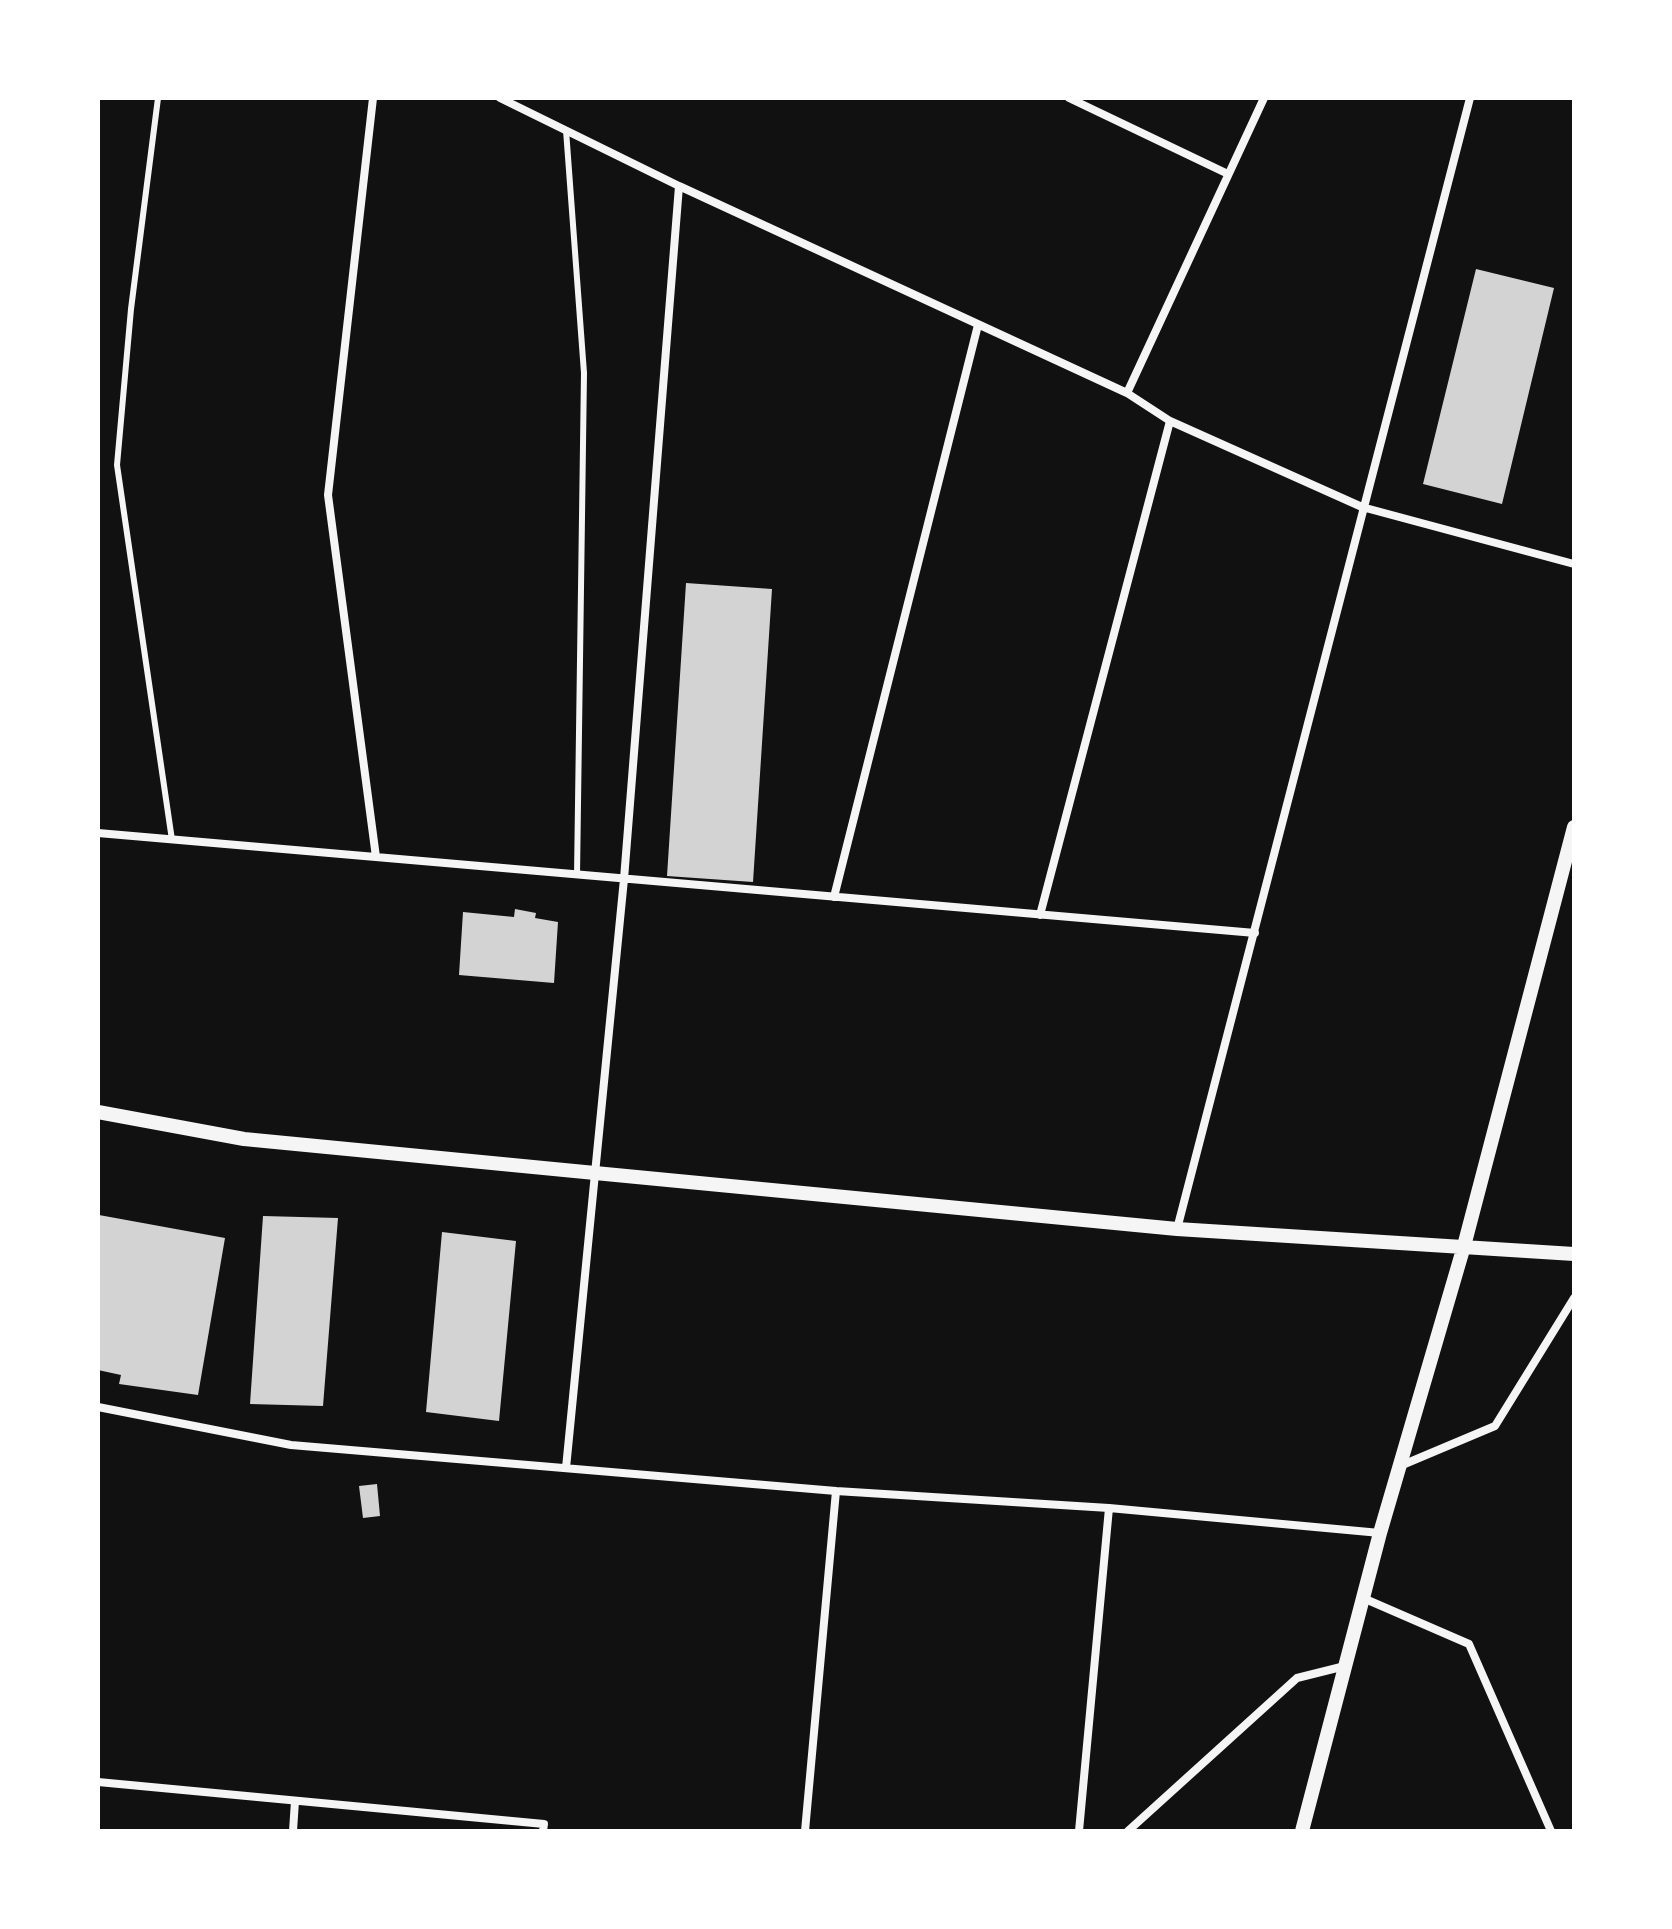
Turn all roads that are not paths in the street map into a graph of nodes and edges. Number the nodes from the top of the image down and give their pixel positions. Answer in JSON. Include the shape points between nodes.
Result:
{"nodes":[{"id":1,"x":158,"y":98,"type":"edge"},
{"id":2,"x":373,"y":98,"type":"edge"},
{"id":3,"x":500,"y":98,"type":"edge"},
{"id":4,"x":1069,"y":98,"type":"edge"},
{"id":5,"x":1264,"y":98,"type":"edge"},
{"id":6,"x":1470,"y":98,"type":"edge"},
{"id":7,"x":566,"y":130,"type":"junction"},
{"id":8,"x":1228,"y":174,"type":"junction"},
{"id":9,"x":679,"y":186,"type":"junction"},
{"id":10,"x":978,"y":325,"type":"junction"},
{"id":11,"x":1127,"y":393,"type":"junction"},
{"id":12,"x":1170,"y":421,"type":"junction"},
{"id":13,"x":1362,"y":507,"type":"junction"},
{"id":14,"x":1574,"y":564,"type":"edge"},
{"id":15,"x":1574,"y":827,"type":"edge"},
{"id":16,"x":98,"y":833,"type":"edge"},
{"id":17,"x":172,"y":840,"type":"junction"},
{"id":18,"x":376,"y":857,"type":"junction"},
{"id":19,"x":577,"y":875,"type":"junction"},
{"id":20,"x":624,"y":879,"type":"junction"},
{"id":21,"x":834,"y":897,"type":"junction"},
{"id":22,"x":1040,"y":915,"type":"junction"},
{"id":23,"x":1255,"y":933,"type":"junction"},
{"id":24,"x":98,"y":1112,"type":"edge"},
{"id":25,"x":595,"y":1173,"type":"junction"},
{"id":26,"x":1177,"y":1229,"type":"junction"},
{"id":27,"x":1464,"y":1246,"type":"junction"},
{"id":28,"x":1574,"y":1254,"type":"edge"},
{"id":29,"x":1574,"y":1298,"type":"edge"},
{"id":30,"x":98,"y":1407,"type":"edge"},
{"id":31,"x":1400,"y":1466,"type":"junction"},
{"id":32,"x":566,"y":1468,"type":"junction"},
{"id":33,"x":836,"y":1491,"type":"junction"},
{"id":34,"x":1109,"y":1508,"type":"junction"},
{"id":35,"x":1380,"y":1533,"type":"junction"},
{"id":36,"x":1363,"y":1598,"type":"junction"},
{"id":37,"x":1345,"y":1666,"type":"junction"},
{"id":38,"x":98,"y":1782,"type":"edge"},
{"id":39,"x":295,"y":1801,"type":"junction"},
{"id":40,"x":293,"y":1831,"type":"edge"},
{"id":41,"x":543,"y":1831,"type":"edge"},
{"id":42,"x":805,"y":1831,"type":"edge"},
{"id":43,"x":1079,"y":1831,"type":"edge"},
{"id":44,"x":1128,"y":1831,"type":"edge"},
{"id":45,"x":1302,"y":1831,"type":"edge"},
{"id":46,"x":1551,"y":1831,"type":"edge"}],
"edges":[{"from":1,"to":17,"type":"lane","via":[[117,465]]},
{"from":2,"to":18,"type":"street","via":[[328,495]]},
{"from":3,"to":7,"type":"street"},
{"from":4,"to":8,"type":"street"},
{"from":5,"to":8,"type":"street"},
{"from":6,"to":13,"type":"street"},
{"from":7,"to":9,"type":"street"},
{"from":7,"to":19,"type":"lane","via":[[584,373]]},
{"from":8,"to":11,"type":"street"},
{"from":9,"to":10,"type":"street"},
{"from":9,"to":20,"type":"street"},
{"from":10,"to":11,"type":"street"},
{"from":10,"to":21,"type":"street"},
{"from":11,"to":12,"type":"street"},
{"from":12,"to":13,"type":"street"},
{"from":12,"to":22,"type":"street"},
{"from":13,"to":14,"type":"street"},
{"from":13,"to":23,"type":"street"},
{"from":15,"to":27,"type":"street"},
{"from":16,"to":17,"type":"street"},
{"from":17,"to":18,"type":"street"},
{"from":18,"to":19,"type":"street"},
{"from":19,"to":20,"type":"street"},
{"from":20,"to":21,"type":"street"},
{"from":20,"to":25,"type":"street"},
{"from":21,"to":22,"type":"street"},
{"from":22,"to":23,"type":"street"},
{"from":23,"to":26,"type":"street"},
{"from":24,"to":25,"type":"street","via":[[244,1139]]},
{"from":25,"to":26,"type":"street"},
{"from":25,"to":32,"type":"street"},
{"from":26,"to":27,"type":"street"},
{"from":27,"to":28,"type":"street"},
{"from":27,"to":31,"type":"street"},
{"from":29,"to":31,"type":"street","via":[[1495,1426]]},
{"from":30,"to":32,"type":"street","via":[[291,1445]]},
{"from":31,"to":35,"type":"street"},
{"from":32,"to":33,"type":"street"},
{"from":33,"to":34,"type":"street"},
{"from":33,"to":42,"type":"street"},
{"from":34,"to":35,"type":"street"},
{"from":34,"to":43,"type":"street"},
{"from":35,"to":36,"type":"street"},
{"from":36,"to":37,"type":"street"},
{"from":36,"to":46,"type":"street","via":[[1469,1644]]},
{"from":37,"to":44,"type":"street","via":[[1297,1678]]},
{"from":37,"to":45,"type":"street"},
{"from":38,"to":39,"type":"street"},
{"from":39,"to":40,"type":"street"},
{"from":39,"to":41,"type":"street","via":[[544,1824]]}]}
